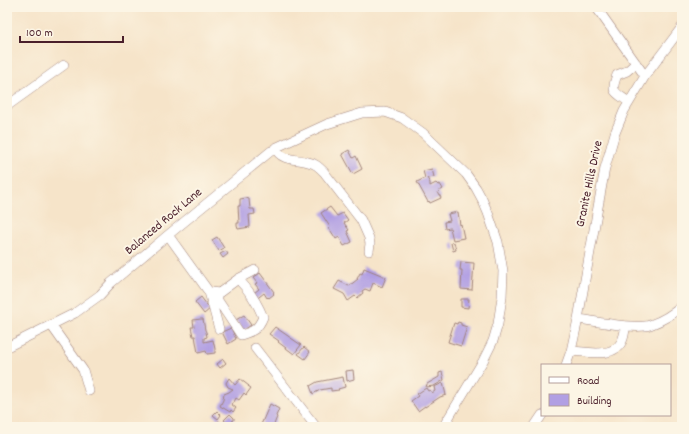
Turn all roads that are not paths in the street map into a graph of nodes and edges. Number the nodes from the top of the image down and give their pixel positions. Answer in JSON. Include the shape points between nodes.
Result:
{"nodes":[{"id":1,"x":596,"y":7,"type":"edge"},
{"id":2,"x":682,"y":27,"type":"edge"},
{"id":3,"x":636,"y":63,"type":"junction"},
{"id":4,"x":64,"y":65,"type":"dead end"},
{"id":5,"x":645,"y":76,"type":"junction"},
{"id":6,"x":629,"y":102,"type":"junction"},
{"id":7,"x":7,"y":106,"type":"edge"},
{"id":8,"x":273,"y":150,"type":"junction"},
{"id":9,"x":168,"y":235,"type":"junction"},
{"id":10,"x":369,"y":251,"type":"dead end"},
{"id":11,"x":255,"y":270,"type":"dead end"},
{"id":12,"x":238,"y":279,"type":"junction"},
{"id":13,"x":212,"y":292,"type":"junction"},
{"id":14,"x":682,"y":306,"type":"edge"},
{"id":15,"x":578,"y":319,"type":"junction"},
{"id":16,"x":50,"y":325,"type":"junction"},
{"id":17,"x":625,"y":326,"type":"junction"},
{"id":18,"x":219,"y":329,"type":"dead end"},
{"id":19,"x":7,"y":347,"type":"edge"},
{"id":20,"x":254,"y":348,"type":"dead end"},
{"id":21,"x":571,"y":351,"type":"junction"},
{"id":22,"x":566,"y":364,"type":"edge"},
{"id":23,"x":89,"y":391,"type":"dead end"},
{"id":24,"x":541,"y":416,"type":"edge"},
{"id":25,"x":316,"y":427,"type":"edge"},
{"id":26,"x":443,"y":427,"type":"edge"},
{"id":27,"x":534,"y":427,"type":"edge"}],
"edges":[{"from":1,"to":3,"type":"street"},
{"from":2,"to":5,"type":"street","name":"Granite Hills Drive"},
{"from":3,"to":5,"type":"street"},
{"from":3,"to":6,"type":"street","via":[[617,75],[613,88]]},
{"from":4,"to":7,"type":"street"},
{"from":5,"to":6,"type":"street","name":"Granite Hills Drive"},
{"from":6,"to":15,"type":"street","name":"Granite Hills Drive","via":[[614,133],[605,168]]},
{"from":8,"to":9,"type":"street","name":"Balanced Rock Lane"},
{"from":8,"to":10,"type":"street","via":[[286,158],[308,161],[324,172],[361,220],[369,238]]},
{"from":8,"to":26,"type":"street","name":"Balanced Rock Lane","via":[[328,124],[362,113],[385,112],[402,118],[423,133],[466,174],[476,188],[498,242],[503,271],[502,297],[493,341]]},
{"from":9,"to":13,"type":"street"},
{"from":9,"to":16,"type":"street","name":"Balanced Rock Lane","via":[[100,295],[75,313]]},
{"from":11,"to":12,"type":"street"},
{"from":12,"to":13,"type":"street","via":[[219,293]]},
{"from":12,"to":13,"type":"street","via":[[258,304],[263,317],[260,325],[252,332],[242,335]]},
{"from":13,"to":18,"type":"street"},
{"from":14,"to":17,"type":"street","via":[[673,314],[649,325]]},
{"from":15,"to":17,"type":"street"},
{"from":15,"to":21,"type":"street","name":"Granite Hills Drive"},
{"from":16,"to":19,"type":"street","name":"Balanced Rock Lane"},
{"from":16,"to":23,"type":"street","via":[[83,370]]},
{"from":17,"to":21,"type":"street","via":[[622,341],[612,350],[598,354]]},
{"from":20,"to":25,"type":"street"},
{"from":21,"to":22,"type":"street","name":"Granite Hills Drive"},
{"from":24,"to":27,"type":"street"}]}
